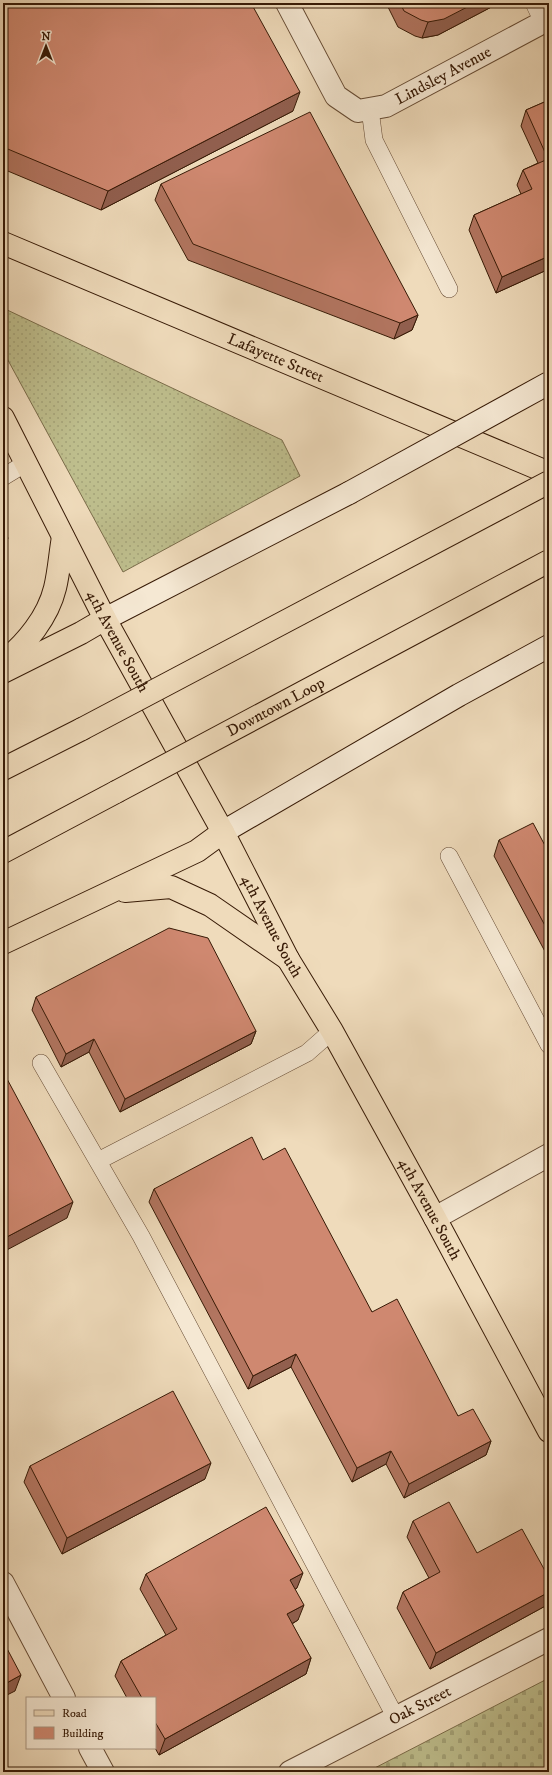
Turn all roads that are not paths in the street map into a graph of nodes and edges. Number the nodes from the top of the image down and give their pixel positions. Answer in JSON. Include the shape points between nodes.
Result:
{"nodes":[{"id":1,"x":287,"y":3,"type":"edge"},
{"id":2,"x":542,"y":14,"type":"edge"},
{"id":3,"x":370,"y":109,"type":"junction"},
{"id":4,"x":3,"y":243,"type":"edge"},
{"id":5,"x":449,"y":289,"type":"dead end"},
{"id":6,"x":549,"y":383,"type":"edge"},
{"id":7,"x":3,"y":418,"type":"edge"},
{"id":8,"x":26,"y":463,"type":"junction"},
{"id":9,"x":549,"y":473,"type":"edge"},
{"id":10,"x":3,"y":477,"type":"edge"},
{"id":11,"x":549,"y":482,"type":"edge"},
{"id":12,"x":63,"y":537,"type":"junction"},
{"id":13,"x":549,"y":562,"type":"edge"},
{"id":14,"x":105,"y":619,"type":"junction"},
{"id":15,"x":549,"y":646,"type":"edge"},
{"id":16,"x":3,"y":662,"type":"edge"},
{"id":17,"x":3,"y":672,"type":"edge"},
{"id":18,"x":3,"y":769,"type":"edge"},
{"id":19,"x":223,"y":832,"type":"junction"},
{"id":20,"x":3,"y":852,"type":"edge"},
{"id":21,"x":449,"y":856,"type":"dead end"},
{"id":22,"x":88,"y":903,"type":"junction"},
{"id":23,"x":3,"y":943,"type":"edge"},
{"id":24,"x":288,"y":959,"type":"junction"},
{"id":25,"x":332,"y":1031,"type":"junction"},
{"id":26,"x":549,"y":1045,"type":"edge"},
{"id":27,"x":41,"y":1063,"type":"dead end"},
{"id":28,"x":549,"y":1155,"type":"edge"},
{"id":29,"x":98,"y":1161,"type":"junction"},
{"id":30,"x":435,"y":1218,"type":"junction"},
{"id":31,"x":549,"y":1431,"type":"edge"},
{"id":32,"x":3,"y":1583,"type":"edge"},
{"id":33,"x":549,"y":1640,"type":"edge"},
{"id":34,"x":63,"y":1697,"type":"edge"},
{"id":35,"x":396,"y":1718,"type":"junction"},
{"id":36,"x":91,"y":1749,"type":"edge"},
{"id":37,"x":103,"y":1772,"type":"edge"},
{"id":38,"x":290,"y":1772,"type":"edge"}],
"edges":[{"from":1,"to":3,"type":"street","name":"Lindsley Avenue","via":[[336,96],[358,111]]},
{"from":2,"to":3,"type":"street","name":"Lindsley Avenue","via":[[386,106]]},
{"from":3,"to":5,"type":"lane","via":[[374,140]]},
{"from":4,"to":9,"type":"main road","name":"Lafayette Street"},
{"from":6,"to":14,"type":"street","bridge":true,"via":[[349,493]]},
{"from":7,"to":8,"type":"main road","name":"4th Avenue South"},
{"from":8,"to":10,"type":"lane"},
{"from":8,"to":12,"type":"main road","name":"4th Avenue South"},
{"from":11,"to":18,"type":"main road","bridge":true},
{"from":12,"to":14,"type":"main road","name":"4th Avenue South"},
{"from":12,"to":16,"type":"main road","via":[[55,589],[44,614],[15,653]]},
{"from":13,"to":20,"type":"main road","name":"Downtown Loop","bridge":true},
{"from":14,"to":17,"type":"main road","via":[[81,634]]},
{"from":14,"to":19,"type":"main road","name":"4th Avenue South"},
{"from":15,"to":19,"type":"street","via":[[459,695]]},
{"from":19,"to":22,"type":"main road","via":[[197,851]]},
{"from":19,"to":24,"type":"main road","name":"4th Avenue South"},
{"from":21,"to":26,"type":"lane"},
{"from":22,"to":23,"type":"main road"},
{"from":22,"to":24,"type":"main road","via":[[130,889],[172,887],[210,905]]},
{"from":24,"to":25,"type":"main road","name":"4th Avenue South"},
{"from":25,"to":29,"type":"lane","via":[[307,1054]]},
{"from":25,"to":30,"type":"main road","name":"4th Avenue South"},
{"from":27,"to":29,"type":"lane"},
{"from":28,"to":30,"type":"street"},
{"from":29,"to":35,"type":"lane","via":[[141,1236]]},
{"from":30,"to":31,"type":"main road","name":"4th Avenue South"},
{"from":32,"to":34,"type":"street"},
{"from":33,"to":35,"type":"street","name":"Oak Street"},
{"from":35,"to":38,"type":"street","name":"Oak Street"},
{"from":36,"to":37,"type":"street"}]}
